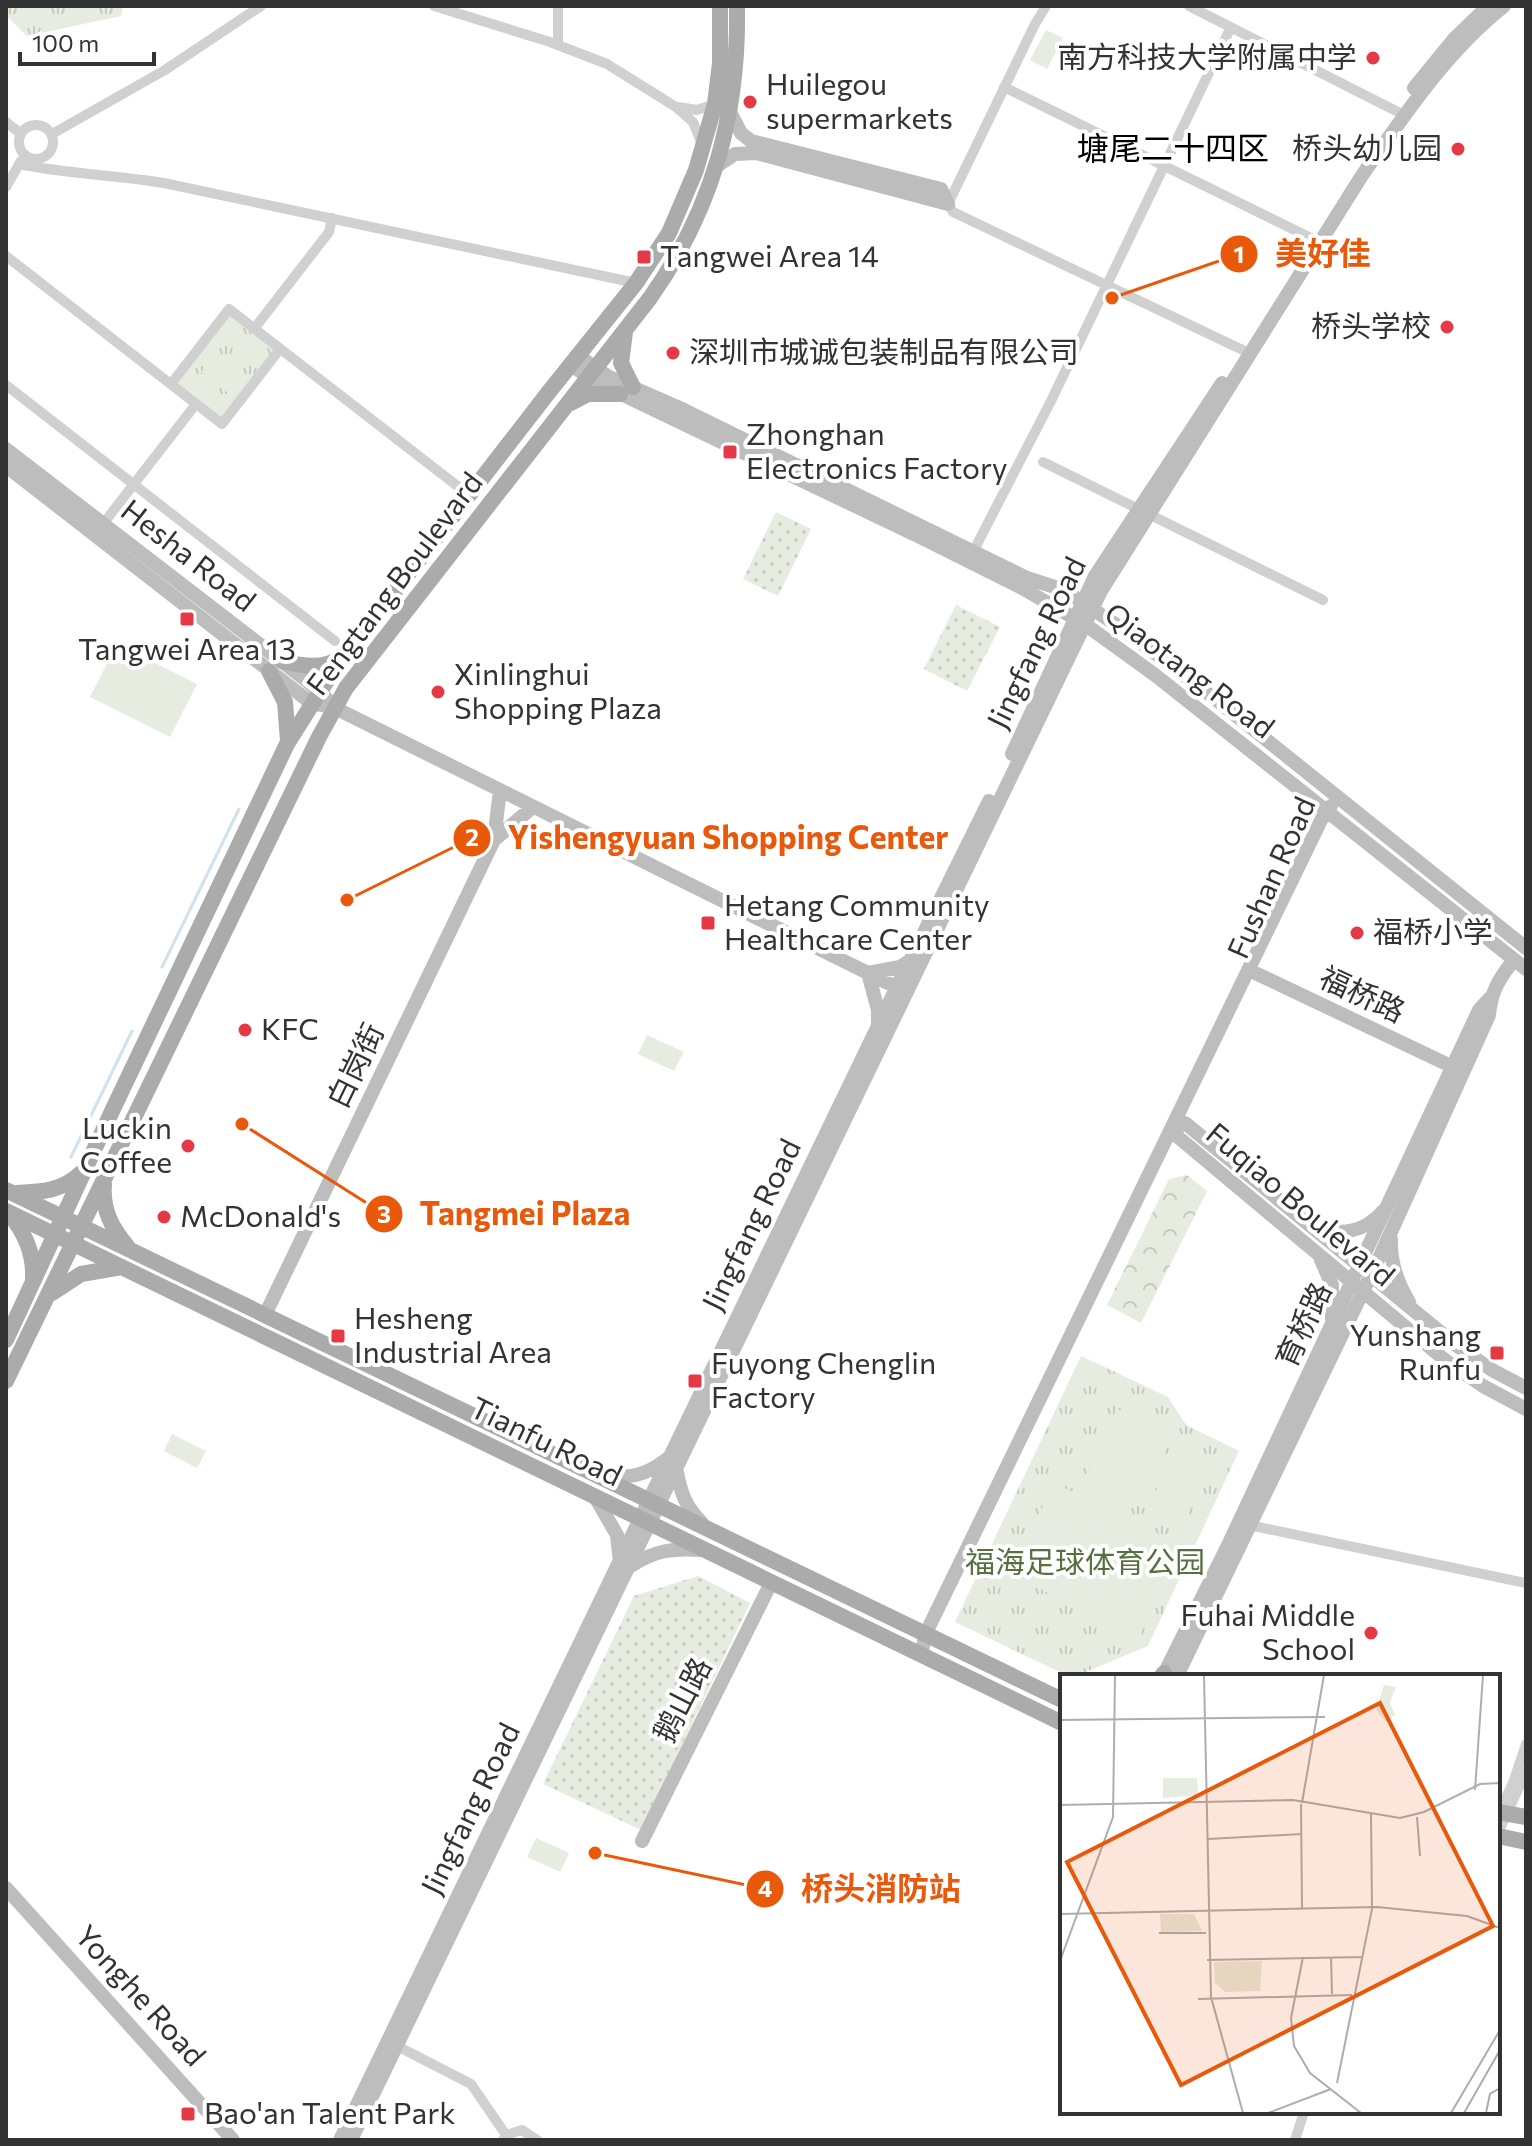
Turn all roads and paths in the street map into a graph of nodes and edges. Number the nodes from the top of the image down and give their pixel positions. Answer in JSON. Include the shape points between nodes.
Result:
{"nodes":[{"id":1,"x":261,"y":6,"type":"edge"},
{"id":2,"x":434,"y":6,"type":"edge"},
{"id":3,"x":558,"y":6,"type":"edge"},
{"id":4,"x":720,"y":6,"type":"edge"},
{"id":5,"x":737,"y":6,"type":"edge"},
{"id":6,"x":1046,"y":6,"type":"edge"},
{"id":7,"x":1189,"y":6,"type":"edge"},
{"id":8,"x":1488,"y":6,"type":"edge"},
{"id":9,"x":1504,"y":6,"type":"edge"},
{"id":10,"x":1231,"y":27,"type":"junction"},
{"id":11,"x":558,"y":45,"type":"junction"},
{"id":12,"x":1004,"y":87,"type":"junction"},
{"id":13,"x":676,"y":107,"type":"junction"},
{"id":14,"x":722,"y":108,"type":"junction"},
{"id":15,"x":1400,"y":113,"type":"junction"},
{"id":16,"x":6,"y":122,"type":"edge"},
{"id":17,"x":21,"y":134,"type":"junction"},
{"id":18,"x":52,"y":134,"type":"junction"},
{"id":19,"x":703,"y":146,"type":"junction"},
{"id":20,"x":22,"y":159,"type":"junction"},
{"id":21,"x":717,"y":166,"type":"junction"},
{"id":22,"x":1165,"y":166,"type":"junction"},
{"id":23,"x":6,"y":187,"type":"edge"},
{"id":24,"x":948,"y":204,"type":"junction"},
{"id":25,"x":332,"y":218,"type":"junction"},
{"id":26,"x":1317,"y":241,"type":"junction"},
{"id":27,"x":6,"y":256,"type":"edge"},
{"id":28,"x":636,"y":283,"type":"junction"},
{"id":29,"x":1107,"y":286,"type":"junction"},
{"id":30,"x":627,"y":326,"type":"junction"},
{"id":31,"x":254,"y":329,"type":"junction"},
{"id":32,"x":280,"y":349,"type":"junction"},
{"id":33,"x":1247,"y":352,"type":"junction"},
{"id":34,"x":574,"y":360,"type":"junction"},
{"id":35,"x":591,"y":373,"type":"junction"},
{"id":36,"x":171,"y":384,"type":"junction"},
{"id":37,"x":6,"y":385,"type":"edge"},
{"id":38,"x":627,"y":390,"type":"junction"},
{"id":39,"x":196,"y":404,"type":"junction"},
{"id":40,"x":563,"y":408,"type":"junction"},
{"id":41,"x":6,"y":449,"type":"edge"},
{"id":42,"x":1043,"y":462,"type":"dead end"},
{"id":43,"x":6,"y":466,"type":"edge"},
{"id":44,"x":134,"y":484,"type":"junction"},
{"id":45,"x":469,"y":495,"type":"junction"},
{"id":46,"x":1144,"y":512,"type":"junction"},
{"id":47,"x":103,"y":524,"type":"junction"},
{"id":48,"x":977,"y":552,"type":"junction"},
{"id":49,"x":1323,"y":600,"type":"dead end"},
{"id":50,"x":1088,"y":605,"type":"junction"},
{"id":51,"x":1081,"y":622,"type":"junction"},
{"id":52,"x":335,"y":641,"type":"dead end"},
{"id":53,"x":349,"y":651,"type":"junction"},
{"id":54,"x":276,"y":666,"type":"junction"},
{"id":55,"x":315,"y":697,"type":"junction"},
{"id":56,"x":335,"y":708,"type":"junction"},
{"id":57,"x":287,"y":744,"type":"junction"},
{"id":58,"x":500,"y":790,"type":"junction"},
{"id":59,"x":1340,"y":798,"type":"junction"},
{"id":60,"x":533,"y":807,"type":"junction"},
{"id":61,"x":1330,"y":813,"type":"junction"},
{"id":62,"x":494,"y":840,"type":"junction"},
{"id":63,"x":1526,"y":948,"type":"edge"},
{"id":64,"x":909,"y":961,"type":"junction"},
{"id":65,"x":1520,"y":965,"type":"edge"},
{"id":66,"x":1253,"y":972,"type":"junction"},
{"id":67,"x":868,"y":973,"type":"junction"},
{"id":68,"x":901,"y":989,"type":"junction"},
{"id":69,"x":1491,"y":997,"type":"junction"},
{"id":70,"x":878,"y":1025,"type":"junction"},
{"id":71,"x":1453,"y":1067,"type":"junction"},
{"id":72,"x":1179,"y":1128,"type":"junction"},
{"id":73,"x":90,"y":1159,"type":"junction"},
{"id":74,"x":106,"y":1172,"type":"junction"},
{"id":75,"x":9,"y":1192,"type":"edge"},
{"id":76,"x":1391,"y":1201,"type":"junction"},
{"id":77,"x":6,"y":1211,"type":"edge"},
{"id":78,"x":63,"y":1218,"type":"junction"},
{"id":79,"x":1304,"y":1221,"type":"junction"},
{"id":80,"x":81,"y":1226,"type":"junction"},
{"id":81,"x":1393,"y":1228,"type":"junction"},
{"id":82,"x":55,"y":1235,"type":"junction"},
{"id":83,"x":73,"y":1243,"type":"junction"},
{"id":84,"x":131,"y":1250,"type":"junction"},
{"id":85,"x":1317,"y":1253,"type":"junction"},
{"id":86,"x":122,"y":1267,"type":"junction"},
{"id":87,"x":1365,"y":1271,"type":"junction"},
{"id":88,"x":33,"y":1285,"type":"junction"},
{"id":89,"x":1358,"y":1287,"type":"junction"},
{"id":90,"x":48,"y":1296,"type":"junction"},
{"id":91,"x":1416,"y":1312,"type":"junction"},
{"id":92,"x":265,"y":1315,"type":"junction"},
{"id":93,"x":1330,"y":1331,"type":"junction"},
{"id":94,"x":6,"y":1340,"type":"edge"},
{"id":95,"x":1456,"y":1345,"type":"junction"},
{"id":96,"x":1445,"y":1360,"type":"junction"},
{"id":97,"x":6,"y":1381,"type":"edge"},
{"id":98,"x":1526,"y":1388,"type":"edge"},
{"id":99,"x":1526,"y":1409,"type":"edge"},
{"id":100,"x":674,"y":1463,"type":"junction"},
{"id":101,"x":603,"y":1477,"type":"junction"},
{"id":102,"x":595,"y":1497,"type":"junction"},
{"id":103,"x":655,"y":1502,"type":"junction"},
{"id":104,"x":645,"y":1522,"type":"junction"},
{"id":105,"x":1249,"y":1525,"type":"junction"},
{"id":106,"x":705,"y":1527,"type":"junction"},
{"id":107,"x":703,"y":1550,"type":"junction"},
{"id":108,"x":625,"y":1564,"type":"junction"},
{"id":109,"x":771,"y":1583,"type":"junction"},
{"id":110,"x":1526,"y":1583,"type":"edge"},
{"id":111,"x":930,"y":1635,"type":"junction"},
{"id":112,"x":921,"y":1655,"type":"junction"},
{"id":113,"x":1166,"y":1674,"type":"edge"},
{"id":114,"x":1167,"y":1674,"type":"edge"},
{"id":115,"x":1060,"y":1699,"type":"edge"},
{"id":116,"x":1060,"y":1722,"type":"edge"},
{"id":117,"x":1526,"y":1744,"type":"edge"},
{"id":118,"x":1526,"y":1772,"type":"edge"},
{"id":119,"x":1501,"y":1813,"type":"edge"},
{"id":120,"x":1526,"y":1817,"type":"edge"},
{"id":121,"x":1500,"y":1835,"type":"edge"},
{"id":122,"x":642,"y":1841,"type":"dead end"},
{"id":123,"x":1526,"y":1842,"type":"edge"},
{"id":124,"x":6,"y":1888,"type":"edge"},
{"id":125,"x":397,"y":2046,"type":"junction"},
{"id":126,"x":1303,"y":2114,"type":"edge"},
{"id":127,"x":505,"y":2138,"type":"edge"},
{"id":128,"x":233,"y":2140,"type":"edge"},
{"id":129,"x":340,"y":2140,"type":"edge"},
{"id":130,"x":351,"y":2140,"type":"edge"},
{"id":131,"x":537,"y":2140,"type":"edge"},
{"id":132,"x":1295,"y":2140,"type":"edge"}],
"edges":[{"from":1,"to":18,"type":"street","via":[[165,70]]},
{"from":2,"to":11,"type":"street"},
{"from":3,"to":11,"type":"street"},
{"from":4,"to":14,"type":"main road","name":"Fengtang Boulevard"},
{"from":5,"to":14,"type":"main road","name":"Fengtang Boulevard","via":[[737,63]]},
{"from":6,"to":12,"type":"street"},
{"from":7,"to":10,"type":"street"},
{"from":8,"to":15,"type":"street","via":[[1454,39]]},
{"from":9,"to":15,"type":"street"},
{"from":10,"to":15,"type":"street"},
{"from":10,"to":22,"type":"street"},
{"from":11,"to":13,"type":"street","via":[[607,64]]},
{"from":12,"to":22,"type":"street"},
{"from":12,"to":24,"type":"street"},
{"from":13,"to":14,"type":"street"},
{"from":13,"to":19,"type":"street","via":[[693,122]]},
{"from":14,"to":19,"type":"main road","name":"Fengtang Boulevard"},
{"from":14,"to":21,"type":"main road","name":"Fengtang Boulevard"},
{"from":14,"to":24,"type":"street","via":[[751,141],[941,189]]},
{"from":15,"to":26,"type":"street","name":"Jingfang Road"},
{"from":16,"to":17,"type":"street"},
{"from":17,"to":18,"type":"street","via":[[35,125]]},
{"from":17,"to":20,"type":"street"},
{"from":18,"to":20,"type":"street","via":[[53,147],[45,157]]},
{"from":19,"to":28,"type":"main road","name":"Fengtang Boulevard","via":[[669,233]]},
{"from":20,"to":23,"type":"street"},
{"from":20,"to":25,"type":"street","via":[[47,170],[164,183]]},
{"from":21,"to":24,"type":"street","via":[[735,154],[756,153]]},
{"from":21,"to":30,"type":"main road","name":"Fengtang Boulevard","via":[[675,260]]},
{"from":22,"to":26,"type":"street"},
{"from":22,"to":29,"type":"street"},
{"from":24,"to":29,"type":"street"},
{"from":25,"to":28,"type":"street"},
{"from":25,"to":31,"type":"street","via":[[329,232]]},
{"from":26,"to":33,"type":"street","name":"Jingfang Road"},
{"from":27,"to":36,"type":"street"},
{"from":28,"to":34,"type":"main road","name":"Fengtang Boulevard"},
{"from":29,"to":33,"type":"street"},
{"from":29,"to":48,"type":"street"},
{"from":30,"to":35,"type":"main road","name":"Fengtang Boulevard"},
{"from":30,"to":38,"type":"main road","via":[[621,363]]},
{"from":31,"to":32,"type":"street"},
{"from":31,"to":36,"type":"street","via":[[229,309]]},
{"from":32,"to":39,"type":"street","via":[[222,424]]},
{"from":32,"to":45,"type":"street"},
{"from":33,"to":46,"type":"street","name":"Jingfang Road"},
{"from":34,"to":35,"type":"street","name":"Qiaotang Road"},
{"from":34,"to":45,"type":"main road","name":"Fengtang Boulevard"},
{"from":35,"to":38,"type":"street","name":"Qiaotang Road"},
{"from":35,"to":40,"type":"main road","name":"Fengtang Boulevard"},
{"from":36,"to":39,"type":"street"},
{"from":37,"to":44,"type":"street"},
{"from":38,"to":40,"type":"main road","via":[[588,394]]},
{"from":38,"to":48,"type":"street","name":"Qiaotang Road"},
{"from":38,"to":51,"type":"street","name":"Qiaotang Road"},
{"from":39,"to":44,"type":"street"},
{"from":40,"to":56,"type":"main road","name":"Fengtang Boulevard","via":[[357,671]]},
{"from":41,"to":47,"type":"street","name":"Hesha Road"},
{"from":42,"to":46,"type":"street"},
{"from":43,"to":54,"type":"street","name":"Hesha Road"},
{"from":44,"to":47,"type":"street"},
{"from":44,"to":52,"type":"street"},
{"from":45,"to":53,"type":"main road","name":"Fengtang Boulevard"},
{"from":46,"to":49,"type":"street"},
{"from":46,"to":50,"type":"street","name":"Jingfang Road"},
{"from":47,"to":54,"type":"street","name":"Hesha Road"},
{"from":48,"to":50,"type":"street","name":"Qiaotang Road"},
{"from":50,"to":51,"type":"street","name":"Jingfang Road"},
{"from":50,"to":59,"type":"street","name":"Qiaotang Road"},
{"from":51,"to":61,"type":"street","name":"Qiaotang Road"},
{"from":51,"to":64,"type":"street","name":"Jingfang Road"},
{"from":51,"to":68,"type":"street","name":"Jingfang Road"},
{"from":53,"to":54,"type":"main road","via":[[324,665]]},
{"from":53,"to":55,"type":"main road","name":"Fengtang Boulevard"},
{"from":54,"to":55,"type":"street","name":"Hesha Road"},
{"from":54,"to":57,"type":"main road"},
{"from":55,"to":56,"type":"street","name":"Hesha Road"},
{"from":55,"to":57,"type":"main road","name":"Fengtang Boulevard"},
{"from":56,"to":58,"type":"street","name":"Hesha Road"},
{"from":56,"to":74,"type":"main road","name":"Fengtang Boulevard"},
{"from":57,"to":73,"type":"main road","name":"Fengtang Boulevard"},
{"from":58,"to":60,"type":"street","name":"Hesha Road"},
{"from":58,"to":62,"type":"street"},
{"from":59,"to":61,"type":"street","name":"Fushan Road"},
{"from":59,"to":63,"type":"street","name":"Qiaotang Road"},
{"from":60,"to":62,"type":"street"},
{"from":60,"to":67,"type":"street","name":"Hesha Road"},
{"from":61,"to":65,"type":"street","name":"Qiaotang Road"},
{"from":61,"to":66,"type":"street","name":"Fushan Road"},
{"from":62,"to":92,"type":"street","name":"白岗街"},
{"from":64,"to":67,"type":"street"},
{"from":64,"to":68,"type":"street","name":"Jingfang Road"},
{"from":65,"to":69,"type":"street","name":"育桥路","via":[[1496,985]]},
{"from":66,"to":71,"type":"street","name":"福桥路"},
{"from":66,"to":72,"type":"street","name":"Fushan Road"},
{"from":67,"to":68,"type":"street","name":"Hesha Road"},
{"from":67,"to":70,"type":"street"},
{"from":68,"to":70,"type":"street","name":"Jingfang Road"},
{"from":68,"to":100,"type":"street","name":"Jingfang Road"},
{"from":69,"to":71,"type":"street","name":"育桥路","via":[[1479,1010]]},
{"from":69,"to":81,"type":"street","name":"育桥路","via":[[1489,1015]]},
{"from":70,"to":100,"type":"street","name":"Jingfang Road"},
{"from":71,"to":76,"type":"street","name":"育桥路"},
{"from":72,"to":79,"type":"street","name":"Fuqiao Boulevard"},
{"from":72,"to":85,"type":"street","name":"Fuqiao Boulevard"},
{"from":72,"to":111,"type":"street","name":"Fushan Road"},
{"from":73,"to":75,"type":"main road","via":[[63,1187]]},
{"from":73,"to":78,"type":"main road","name":"Fengtang Boulevard"},
{"from":74,"to":80,"type":"main road","name":"Fengtang Boulevard"},
{"from":74,"to":84,"type":"main road","via":[[107,1216]]},
{"from":75,"to":78,"type":"main road","name":"Tianfu Road"},
{"from":76,"to":79,"type":"street","via":[[1369,1225],[1347,1232],[1318,1229]]},
{"from":76,"to":87,"type":"street","name":"育桥路"},
{"from":77,"to":82,"type":"main road","name":"Tianfu Road"},
{"from":77,"to":88,"type":"main road","via":[[30,1249]]},
{"from":78,"to":80,"type":"main road","name":"Tianfu Road"},
{"from":78,"to":82,"type":"main road","name":"Fengtang Boulevard"},
{"from":79,"to":87,"type":"street","name":"Fuqiao Boulevard"},
{"from":80,"to":83,"type":"main road","name":"Fengtang Boulevard"},
{"from":80,"to":84,"type":"main road","name":"Tianfu Road"},
{"from":81,"to":87,"type":"street","name":"育桥路"},
{"from":81,"to":91,"type":"street","via":[[1396,1277]]},
{"from":82,"to":83,"type":"main road","name":"Tianfu Road"},
{"from":82,"to":88,"type":"main road","name":"Fengtang Boulevard"},
{"from":83,"to":86,"type":"main road","name":"Tianfu Road"},
{"from":83,"to":90,"type":"main road","name":"Fengtang Boulevard"},
{"from":84,"to":92,"type":"main road","name":"Tianfu Road"},
{"from":85,"to":89,"type":"street","name":"Fuqiao Boulevard"},
{"from":85,"to":93,"type":"street","via":[[1332,1285]]},
{"from":86,"to":90,"type":"main road","via":[[79,1274]]},
{"from":86,"to":102,"type":"main road","name":"Tianfu Road"},
{"from":87,"to":89,"type":"street","name":"育桥路"},
{"from":87,"to":91,"type":"street","name":"Fuqiao Boulevard"},
{"from":88,"to":94,"type":"main road","name":"Fengtang Boulevard"},
{"from":89,"to":93,"type":"street","name":"育桥路"},
{"from":89,"to":96,"type":"street","name":"Fuqiao Boulevard"},
{"from":89,"to":105,"type":"street","name":"育桥路"},
{"from":90,"to":97,"type":"main road","name":"Fengtang Boulevard"},
{"from":91,"to":95,"type":"street","name":"Fuqiao Boulevard"},
{"from":92,"to":101,"type":"main road","name":"Tianfu Road"},
{"from":93,"to":113,"type":"street","name":"育桥路"},
{"from":95,"to":96,"type":"street"},
{"from":95,"to":98,"type":"street","name":"Fuqiao Boulevard"},
{"from":96,"to":99,"type":"street","name":"Fuqiao Boulevard"},
{"from":100,"to":101,"type":"street","via":[[636,1477]]},
{"from":100,"to":103,"type":"street","name":"Jingfang Road"},
{"from":100,"to":106,"type":"street","via":[[681,1495]]},
{"from":101,"to":103,"type":"main road","name":"Tianfu Road"},
{"from":102,"to":104,"type":"main road","name":"Tianfu Road"},
{"from":102,"to":108,"type":"street","via":[[617,1535]]},
{"from":103,"to":104,"type":"street","name":"Jingfang Road"},
{"from":103,"to":106,"type":"main road","name":"Tianfu Road"},
{"from":104,"to":107,"type":"main road","name":"Tianfu Road"},
{"from":104,"to":108,"type":"street","name":"Jingfang Road"},
{"from":105,"to":110,"type":"street"},
{"from":105,"to":114,"type":"street","name":"育桥路"},
{"from":106,"to":111,"type":"main road","name":"Tianfu Road"},
{"from":107,"to":108,"type":"street","via":[[668,1549]]},
{"from":107,"to":109,"type":"main road","name":"Tianfu Road"},
{"from":108,"to":125,"type":"street","name":"Jingfang Road"},
{"from":108,"to":129,"type":"street","name":"Jingfang Road"},
{"from":109,"to":112,"type":"main road","name":"Tianfu Road"},
{"from":109,"to":122,"type":"street","name":"鹅山路"},
{"from":111,"to":112,"type":"street","name":"Fushan Road"},
{"from":111,"to":115,"type":"main road","name":"Tianfu Road"},
{"from":112,"to":116,"type":"main road","name":"Tianfu Road"},
{"from":117,"to":119,"type":"street"},
{"from":118,"to":119,"type":"street"},
{"from":119,"to":120,"type":"main road"},
{"from":121,"to":123,"type":"main road"},
{"from":124,"to":128,"type":"street","name":"Yonghe Road"},
{"from":125,"to":127,"type":"street","via":[[471,2084]]},
{"from":125,"to":130,"type":"street","name":"Jingfang Road"},
{"from":126,"to":132,"type":"street"},
{"from":127,"to":131,"type":"street","via":[[522,2130]]}]}
